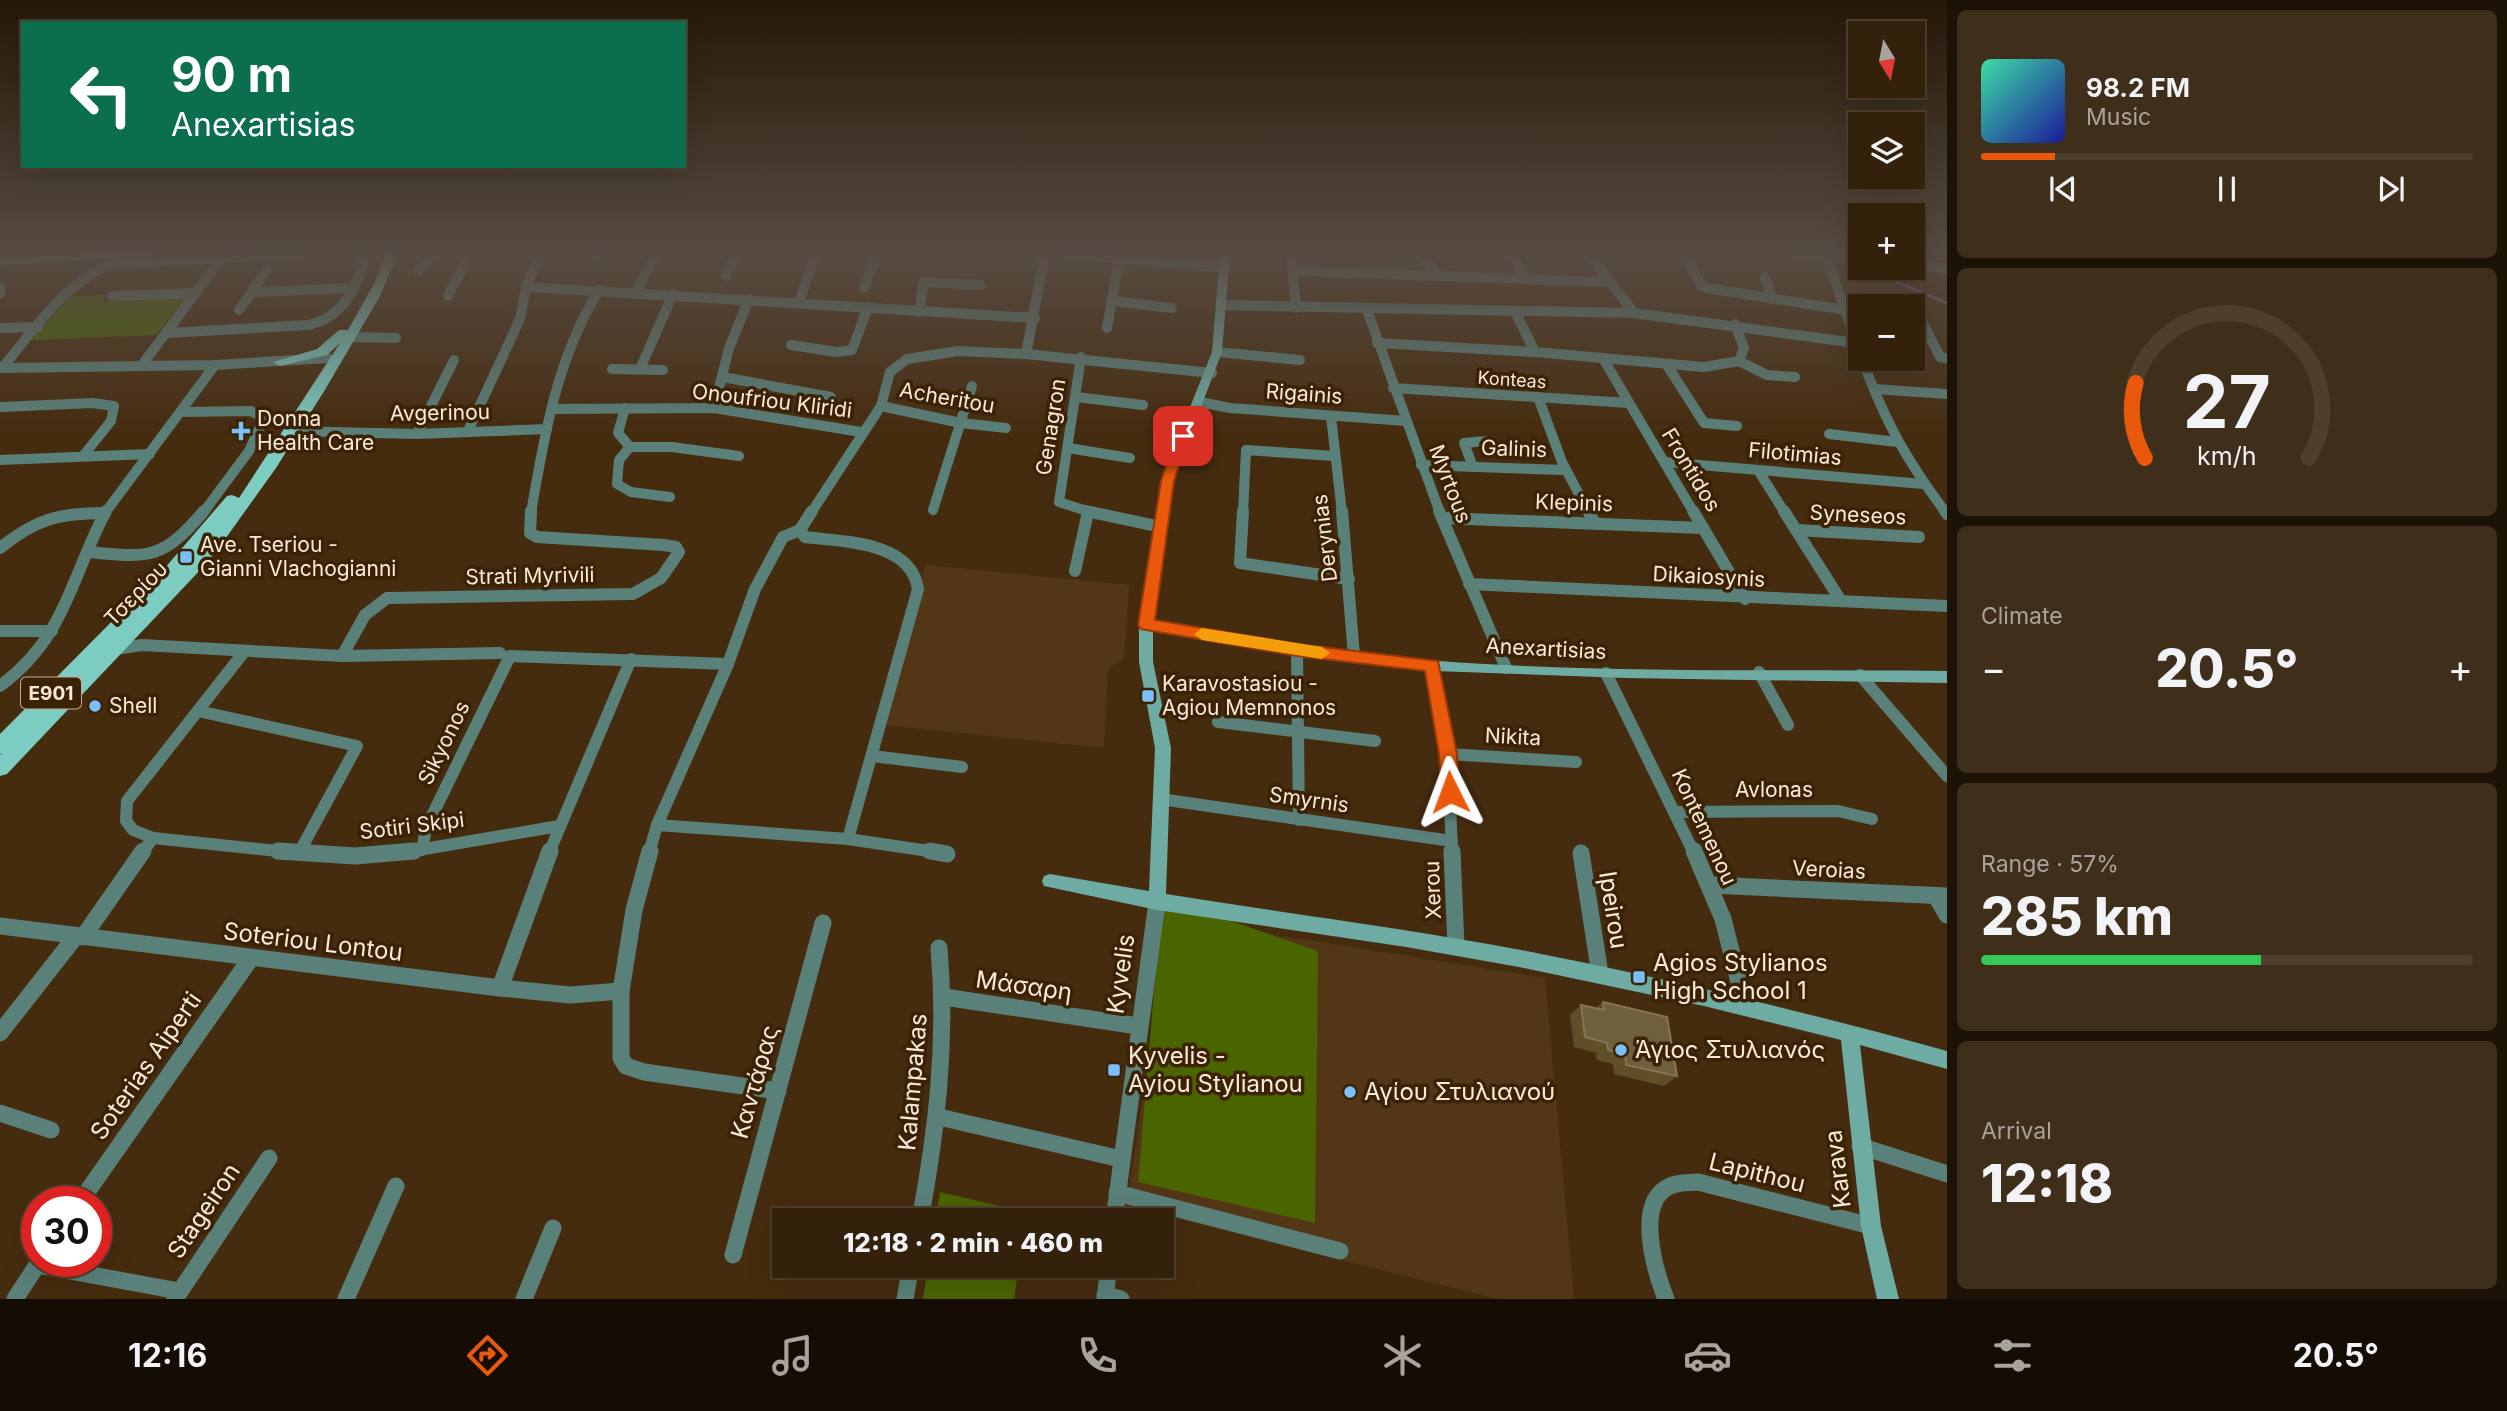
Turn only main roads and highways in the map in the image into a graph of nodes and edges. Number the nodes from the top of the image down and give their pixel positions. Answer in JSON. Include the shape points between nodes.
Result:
{"nodes":[{"id":1,"x":363,"y":314,"type":"edge"},
{"id":2,"x":347,"y":335,"type":"junction"},
{"id":3,"x":313,"y":384,"type":"junction"},
{"id":4,"x":0,"y":746,"type":"edge"},
{"id":5,"x":0,"y":768,"type":"edge"}],
"edges":[{"from":1,"to":2,"type":"main road","name":"Τσερίου","number":"E901"},
{"from":2,"to":3,"type":"main road","name":"Τσερίου","number":"E901"},
{"from":2,"to":3,"type":"main road","via":[[322,352],[280,362],[311,366]]},
{"from":2,"to":5,"type":"main road","name":"Τσερίου","number":"E901","via":[[267,472],[226,528],[137,638],[115,649]]},
{"from":3,"to":4,"type":"main road","name":"Τσερίου","number":"E901","via":[[206,534]]}]}
